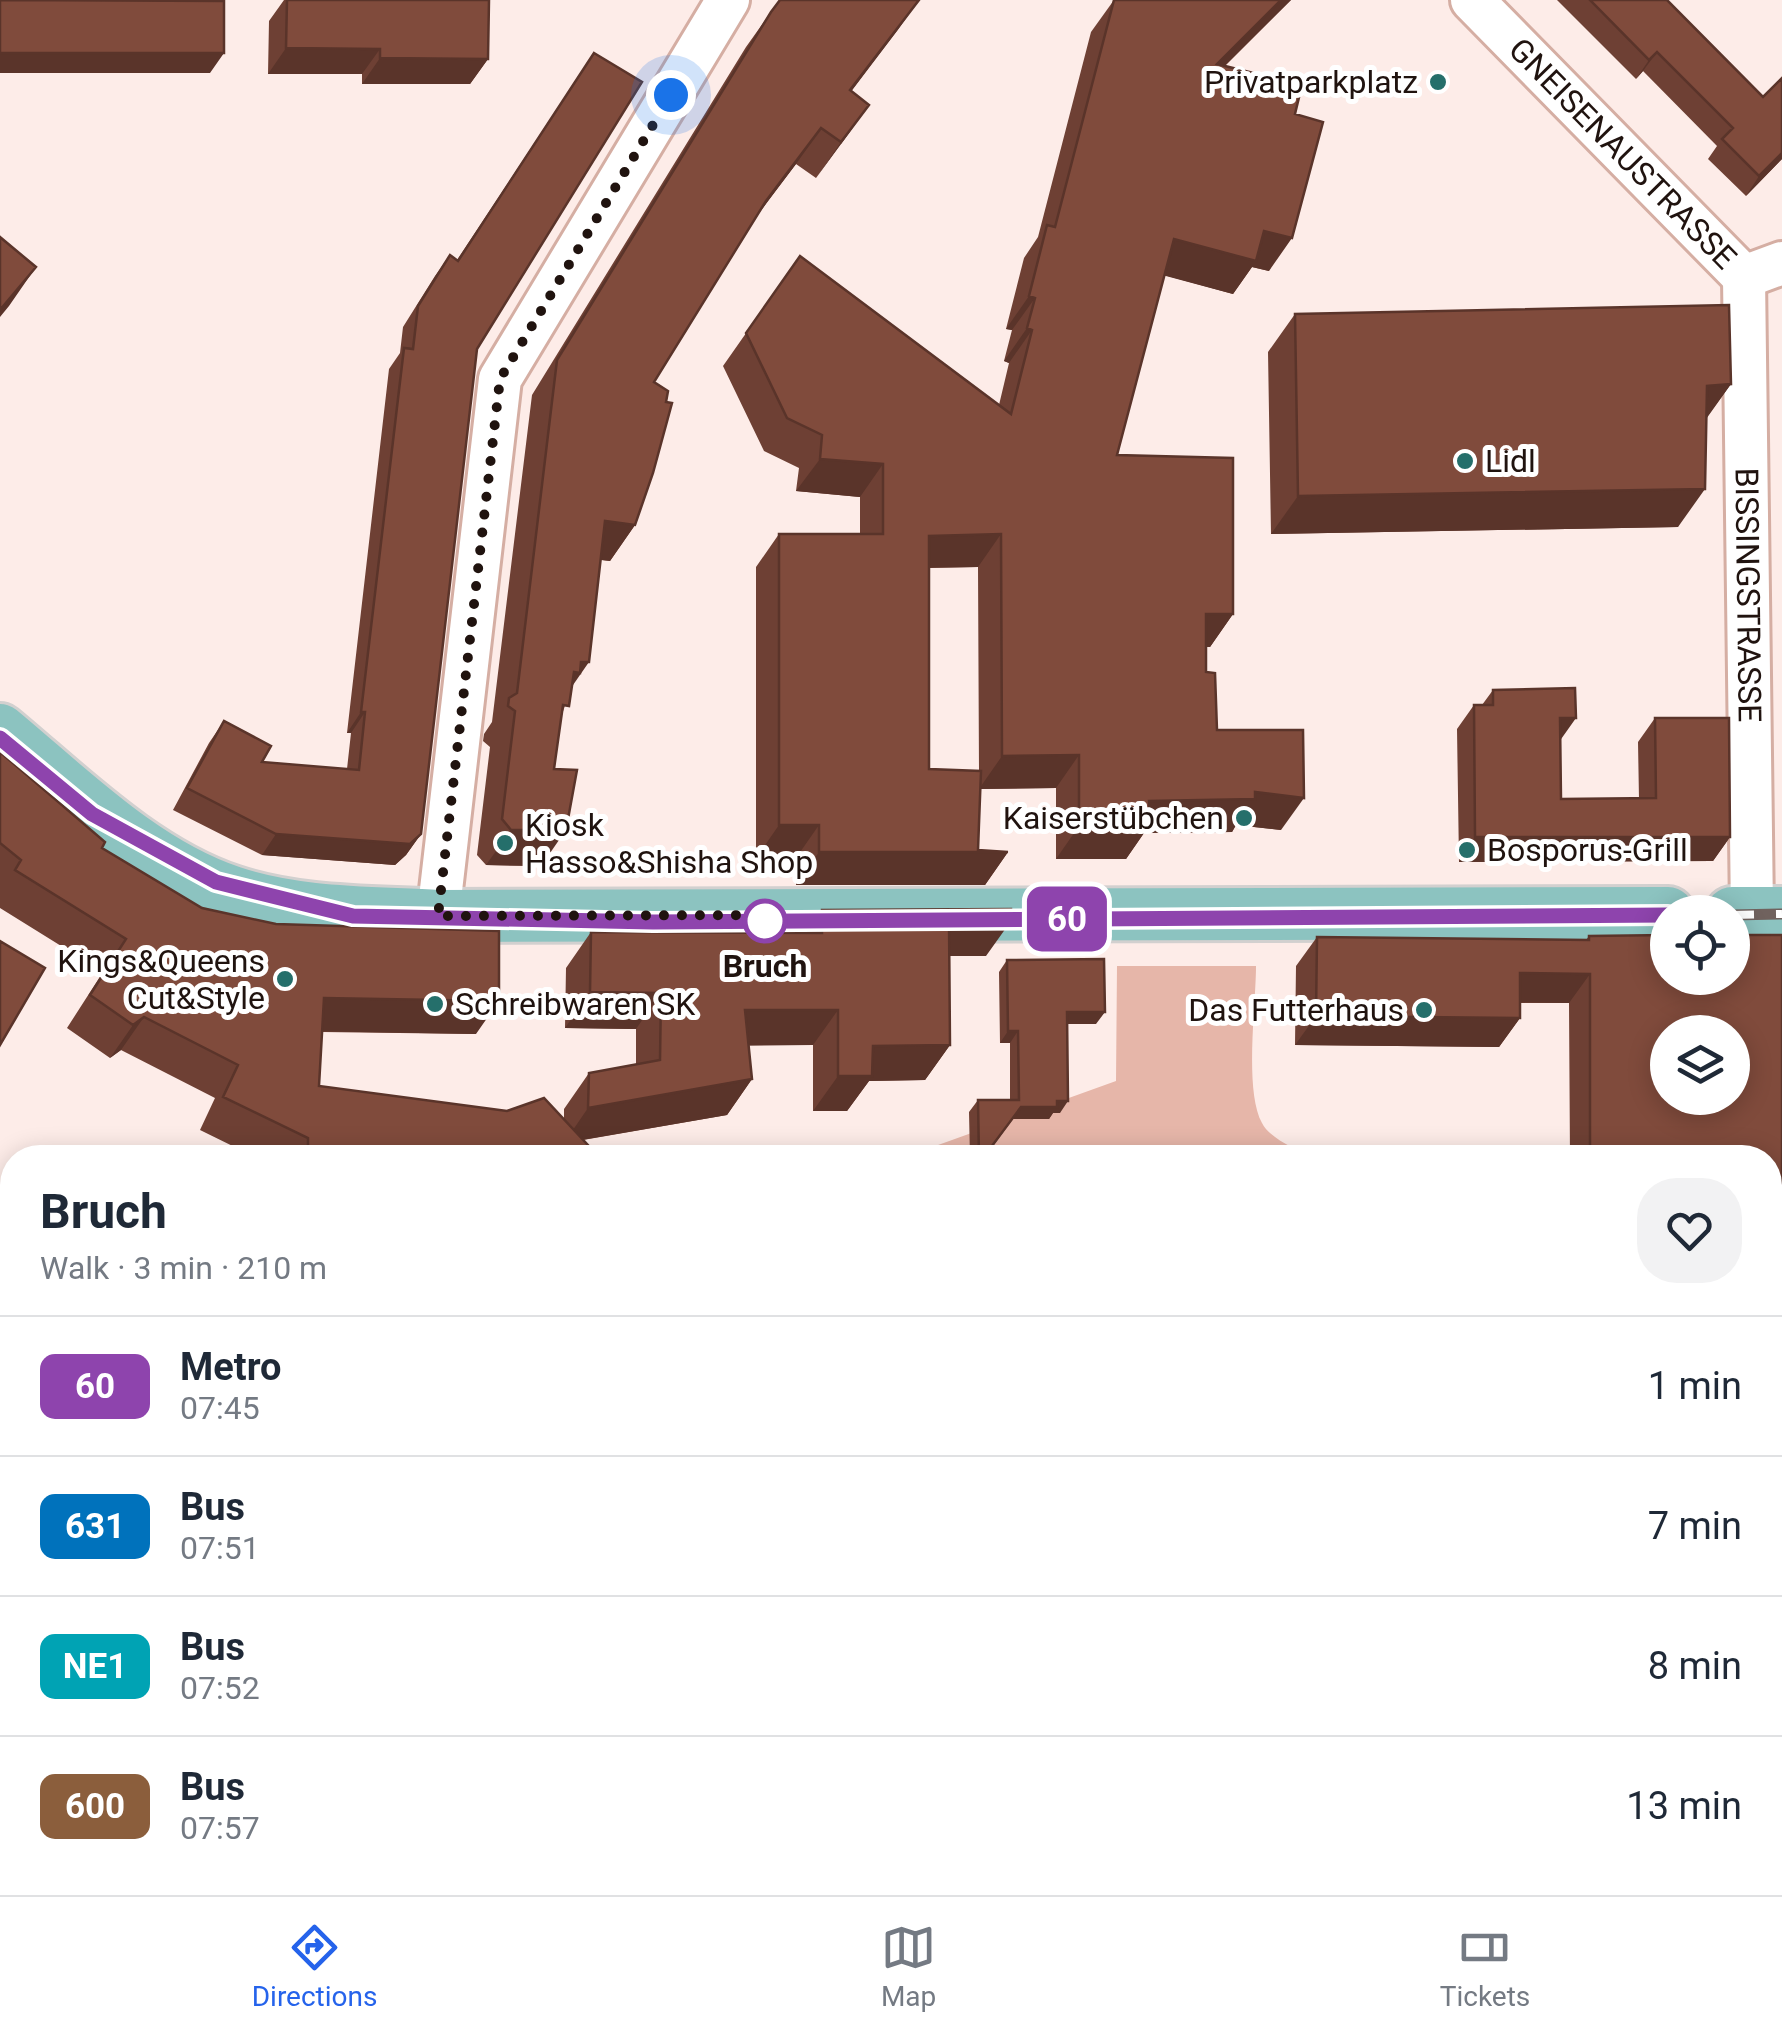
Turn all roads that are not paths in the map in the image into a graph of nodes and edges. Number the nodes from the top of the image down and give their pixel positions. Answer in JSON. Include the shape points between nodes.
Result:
{"nodes":[{"id":1,"x":728,"y":0,"type":"edge"},
{"id":2,"x":1472,"y":0,"type":"edge"},
{"id":3,"x":1763,"y":270,"type":"edge"},
{"id":4,"x":0,"y":730,"type":"edge"},
{"id":5,"x":1650,"y":913,"type":"edge"},
{"id":6,"x":1755,"y":913,"type":"edge"},
{"id":7,"x":438,"y":916,"type":"junction"}],
"edges":[{"from":1,"to":7,"type":"street","via":[[500,379]]},
{"from":2,"to":3,"type":"street","name":"GNEISENAUSTRASSE"},
{"from":3,"to":6,"type":"street","name":"BISSINGSTRASSE"},
{"from":4,"to":7,"type":"main road","via":[[164,858],[232,892],[290,907]]},
{"from":5,"to":7,"type":"main road"}]}
